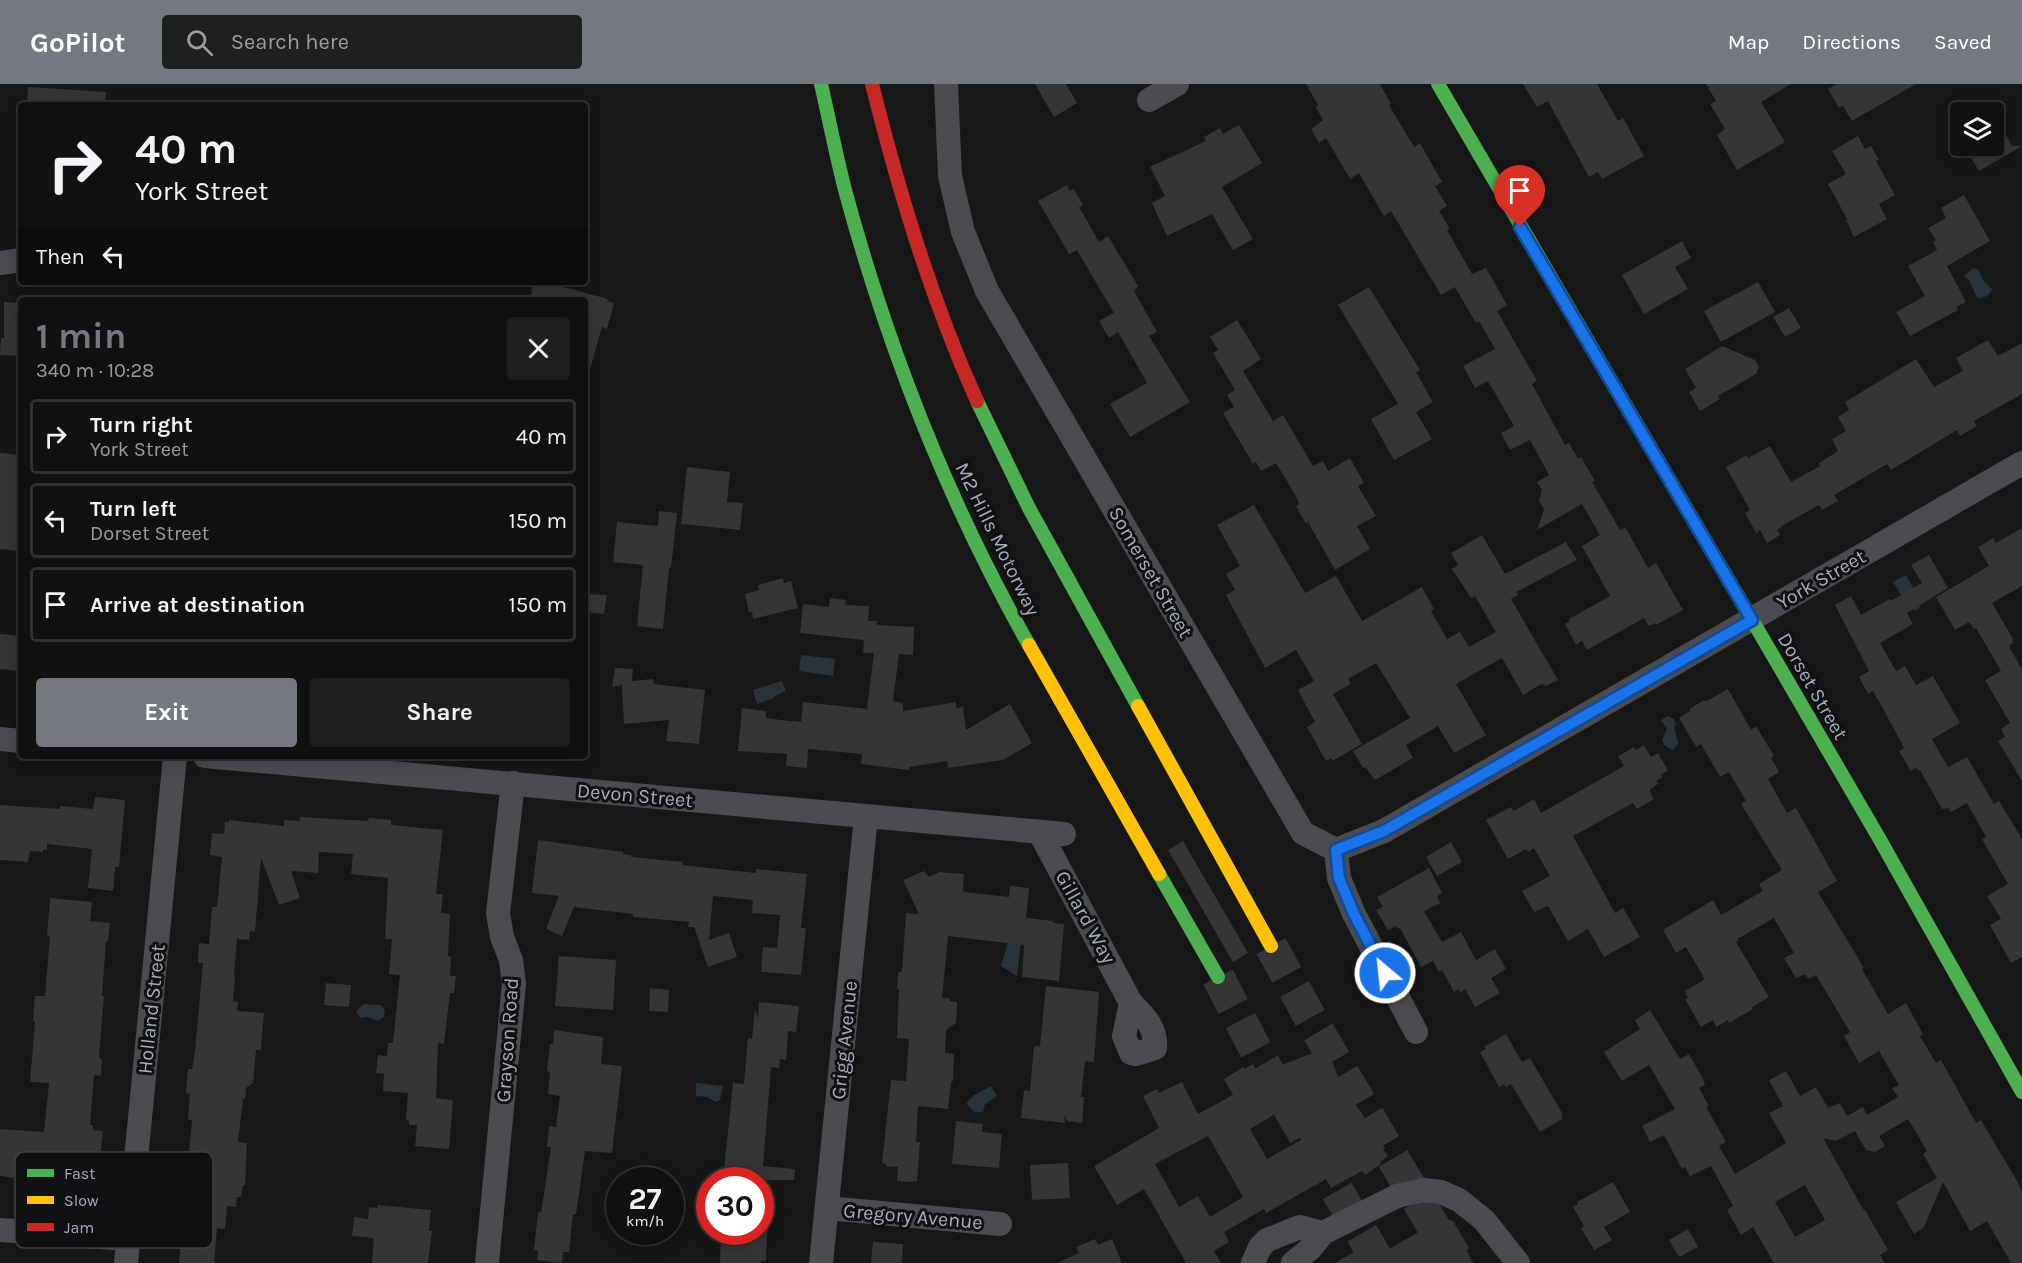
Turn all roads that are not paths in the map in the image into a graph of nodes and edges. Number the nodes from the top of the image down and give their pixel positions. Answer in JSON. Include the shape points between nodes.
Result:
{"nodes":[{"id":1,"x":821,"y":84,"type":"edge"},
{"id":2,"x":872,"y":84,"type":"edge"},
{"id":3,"x":946,"y":84,"type":"edge"},
{"id":4,"x":1177,"y":84,"type":"edge"},
{"id":5,"x":1438,"y":84,"type":"edge"},
{"id":6,"x":1149,"y":100,"type":"dead end"},
{"id":7,"x":18,"y":260,"type":"edge"},
{"id":8,"x":0,"y":263,"type":"edge"},
{"id":9,"x":2022,"y":463,"type":"edge"},
{"id":10,"x":1752,"y":620,"type":"junction"},
{"id":11,"x":0,"y":740,"type":"edge"},
{"id":12,"x":18,"y":741,"type":"edge"},
{"id":13,"x":176,"y":759,"type":"edge"},
{"id":14,"x":240,"y":759,"type":"edge"},
{"id":15,"x":513,"y":783,"type":"junction"},
{"id":16,"x":866,"y":816,"type":"junction"},
{"id":17,"x":1040,"y":833,"type":"junction"},
{"id":18,"x":1064,"y":834,"type":"dead end"},
{"id":19,"x":1336,"y":850,"type":"junction"},
{"id":20,"x":1271,"y":946,"type":"tunnel mouth"},
{"id":21,"x":1218,"y":977,"type":"tunnel mouth"},
{"id":22,"x":1131,"y":1002,"type":"dead end"},
{"id":23,"x":1416,"y":1032,"type":"dead end"},
{"id":24,"x":2022,"y":1092,"type":"edge"},
{"id":25,"x":137,"y":1152,"type":"edge"},
{"id":26,"x":827,"y":1208,"type":"junction"},
{"id":27,"x":1000,"y":1224,"type":"dead end"},
{"id":28,"x":0,"y":1230,"type":"edge"},
{"id":29,"x":15,"y":1232,"type":"edge"},
{"id":30,"x":1323,"y":1233,"type":"junction"},
{"id":31,"x":109,"y":1248,"type":"edge"},
{"id":32,"x":127,"y":1251,"type":"edge"},
{"id":33,"x":487,"y":1263,"type":"edge"},
{"id":34,"x":821,"y":1263,"type":"edge"},
{"id":35,"x":1253,"y":1263,"type":"edge"},
{"id":36,"x":1293,"y":1263,"type":"edge"},
{"id":37,"x":1518,"y":1263,"type":"edge"}],
"edges":[{"from":1,"to":21,"type":"main road","name":"M2 Hills Motorway","via":[[845,189],[874,289],[918,414],[963,519],[1020,629]]},
{"from":2,"to":20,"type":"main road","name":"M2 Hills Motorway","via":[[916,238],[956,349],[997,444],[1052,553]]},
{"from":3,"to":19,"type":"street","name":"Somerset Street","via":[[950,176],[963,232],[987,291],[1303,833]]},
{"from":4,"to":6,"type":"street"},
{"from":5,"to":10,"type":"main road","name":"Dorset Street"},
{"from":7,"to":8,"type":"street"},
{"from":9,"to":10,"type":"street","name":"York Street"},
{"from":10,"to":19,"type":"street","name":"York Street","via":[[1384,831]]},
{"from":10,"to":24,"type":"main road","name":"Dorset Street"},
{"from":11,"to":12,"type":"street"},
{"from":13,"to":25,"type":"street","name":"Holland Street"},
{"from":14,"to":15,"type":"street","name":"Devon Street"},
{"from":15,"to":16,"type":"street","name":"Devon Street"},
{"from":15,"to":33,"type":"street","name":"Grayson Road","via":[[498,913],[514,984]]},
{"from":16,"to":17,"type":"street","name":"Devon Street"},
{"from":16,"to":26,"type":"street","name":"Grigg Avenue"},
{"from":17,"to":18,"type":"street","name":"Devon Street"},
{"from":17,"to":22,"type":"street","name":"Gillard Way"},
{"from":19,"to":23,"type":"street","via":[[1339,878],[1354,914]]},
{"from":26,"to":27,"type":"street","name":"Gregory Avenue"},
{"from":26,"to":34,"type":"street","name":"Grigg Avenue"},
{"from":28,"to":29,"type":"street"},
{"from":30,"to":35,"type":"street","via":[[1300,1227],[1267,1240]]},
{"from":30,"to":36,"type":"street"},
{"from":30,"to":37,"type":"street","via":[[1397,1196],[1424,1190],[1441,1192],[1459,1200],[1484,1220]]},
{"from":31,"to":32,"type":"street"}]}
